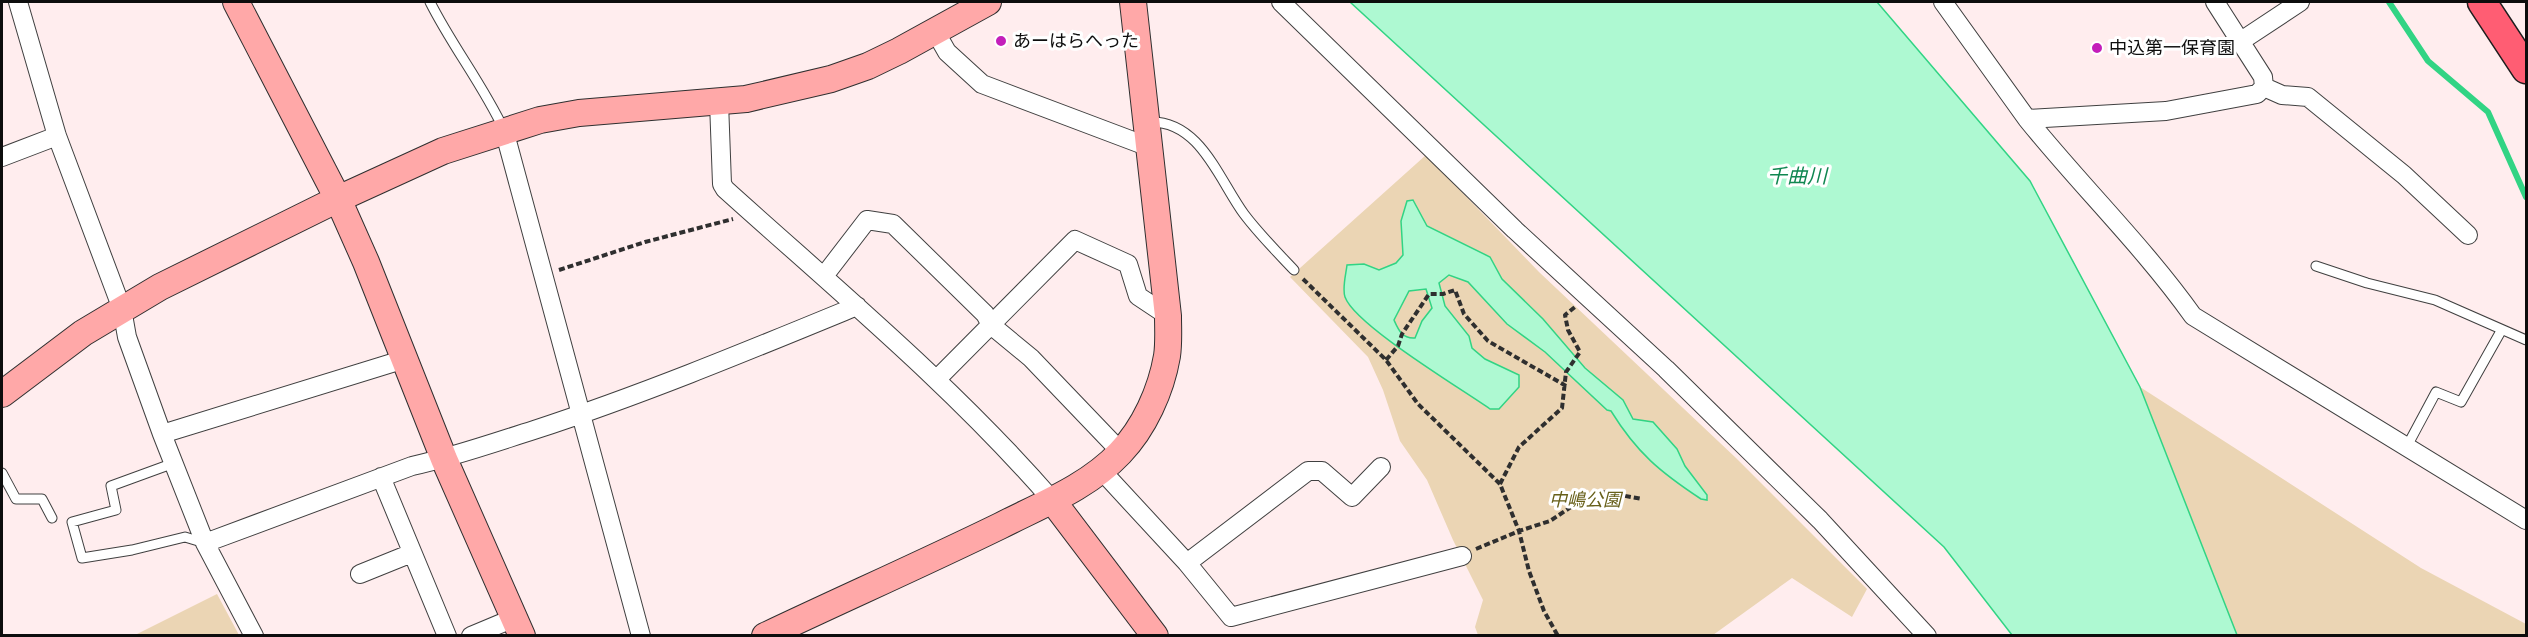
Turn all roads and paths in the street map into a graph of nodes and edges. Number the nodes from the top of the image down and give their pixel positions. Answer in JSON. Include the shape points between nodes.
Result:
{"nodes":[{"id":1,"x":18,"y":2,"type":"edge"},
{"id":2,"x":236,"y":2,"type":"edge"},
{"id":3,"x":430,"y":2,"type":"edge"},
{"id":4,"x":988,"y":2,"type":"edge"},
{"id":5,"x":1133,"y":2,"type":"edge"},
{"id":6,"x":1281,"y":2,"type":"edge"},
{"id":7,"x":2215,"y":2,"type":"edge"},
{"id":8,"x":2300,"y":2,"type":"edge"},
{"id":9,"x":2482,"y":2,"type":"edge"},
{"id":10,"x":1951,"y":4,"type":"edge"},
{"id":11,"x":935,"y":31,"type":"junction"},
{"id":12,"x":2241,"y":41,"type":"junction"},
{"id":13,"x":2526,"y":69,"type":"edge"},
{"id":14,"x":2264,"y":87,"type":"junction"},
{"id":15,"x":719,"y":102,"type":"junction"},
{"id":16,"x":2027,"y":119,"type":"junction"},
{"id":17,"x":1146,"y":122,"type":"junction"},
{"id":18,"x":504,"y":129,"type":"junction"},
{"id":19,"x":57,"y":136,"type":"junction"},
{"id":20,"x":1149,"y":147,"type":"junction"},
{"id":21,"x":2,"y":157,"type":"edge"},
{"id":22,"x":338,"y":199,"type":"junction"},
{"id":23,"x":752,"y":213,"type":"junction"},
{"id":24,"x":2468,"y":235,"type":"dead end"},
{"id":25,"x":2316,"y":266,"type":"dead end"},
{"id":26,"x":1294,"y":270,"type":"joint"},
{"id":27,"x":544,"y":275,"type":"junction"},
{"id":28,"x":824,"y":276,"type":"junction"},
{"id":29,"x":1589,"y":296,"type":"junction"},
{"id":30,"x":857,"y":306,"type":"junction"},
{"id":31,"x":122,"y":309,"type":"junction"},
{"id":32,"x":1168,"y":315,"type":"junction"},
{"id":33,"x":991,"y":325,"type":"junction"},
{"id":34,"x":2501,"y":331,"type":"junction"},
{"id":35,"x":2526,"y":340,"type":"edge"},
{"id":36,"x":405,"y":359,"type":"junction"},
{"id":37,"x":1386,"y":360,"type":"junction"},
{"id":38,"x":937,"y":379,"type":"junction"},
{"id":39,"x":1566,"y":386,"type":"junction"},
{"id":40,"x":2,"y":394,"type":"edge"},
{"id":41,"x":583,"y":414,"type":"junction"},
{"id":42,"x":162,"y":434,"type":"junction"},
{"id":43,"x":2406,"y":448,"type":"junction"},
{"id":44,"x":1121,"y":452,"type":"junction"},
{"id":45,"x":444,"y":459,"type":"junction"},
{"id":46,"x":174,"y":464,"type":"junction"},
{"id":47,"x":1381,"y":467,"type":"dead end"},
{"id":48,"x":1102,"y":471,"type":"junction"},
{"id":49,"x":2,"y":473,"type":"edge"},
{"id":50,"x":381,"y":477,"type":"junction"},
{"id":51,"x":1500,"y":484,"type":"junction"},
{"id":52,"x":1052,"y":500,"type":"junction"},
{"id":53,"x":1642,"y":500,"type":"dead end"},
{"id":54,"x":52,"y":518,"type":"dead end"},
{"id":55,"x":2526,"y":518,"type":"edge"},
{"id":56,"x":1519,"y":531,"type":"junction"},
{"id":57,"x":205,"y":543,"type":"junction"},
{"id":58,"x":412,"y":553,"type":"junction"},
{"id":59,"x":1462,"y":556,"type":"joint"},
{"id":60,"x":1187,"y":563,"type":"junction"},
{"id":61,"x":360,"y":574,"type":"dead end"},
{"id":62,"x":518,"y":627,"type":"edge"},
{"id":63,"x":254,"y":636,"type":"edge"},
{"id":64,"x":447,"y":636,"type":"edge"},
{"id":65,"x":471,"y":636,"type":"edge"},
{"id":66,"x":641,"y":636,"type":"edge"},
{"id":67,"x":765,"y":636,"type":"edge"},
{"id":68,"x":1155,"y":636,"type":"edge"},
{"id":69,"x":1558,"y":636,"type":"edge"},
{"id":70,"x":1927,"y":636,"type":"edge"}],
"edges":[{"from":1,"to":19,"type":"street"},
{"from":2,"to":22,"type":"street"},
{"from":3,"to":18,"type":"lane"},
{"from":4,"to":11,"type":"street"},
{"from":5,"to":17,"type":"street"},
{"from":6,"to":29,"type":"street","via":[[1515,230]]},
{"from":7,"to":12,"type":"street"},
{"from":8,"to":12,"type":"street"},
{"from":9,"to":13,"type":"main road"},
{"from":10,"to":16,"type":"street"},
{"from":11,"to":15,"type":"street","via":[[868,66],[831,79]]},
{"from":11,"to":20,"type":"street","via":[[947,52],[982,84]]},
{"from":12,"to":14,"type":"street","via":[[2263,77]]},
{"from":14,"to":16,"type":"street","via":[[2257,94],[2166,111]]},
{"from":14,"to":24,"type":"street","via":[[2282,95],[2308,98],[2404,175]]},
{"from":15,"to":18,"type":"street","via":[[579,113]]},
{"from":15,"to":23,"type":"street","via":[[722,184]]},
{"from":16,"to":43,"type":"street","via":[[2157,268],[2193,316]]},
{"from":17,"to":20,"type":"street"},
{"from":17,"to":26,"type":"lane","via":[[1181,129],[1214,165],[1244,213]]},
{"from":18,"to":22,"type":"street","via":[[443,151]]},
{"from":18,"to":27,"type":"street"},
{"from":19,"to":21,"type":"street"},
{"from":19,"to":31,"type":"street"},
{"from":20,"to":32,"type":"street"},
{"from":22,"to":31,"type":"street"},
{"from":22,"to":36,"type":"street"},
{"from":23,"to":27,"type":"path","via":[[634,245]]},
{"from":23,"to":28,"type":"street"},
{"from":25,"to":34,"type":"lane","via":[[2435,300]]},
{"from":26,"to":37,"type":"path"},
{"from":27,"to":41,"type":"street"},
{"from":28,"to":30,"type":"street"},
{"from":28,"to":33,"type":"street","via":[[867,220],[893,224],[985,314]]},
{"from":29,"to":39,"type":"path","via":[[1565,315],[1580,352],[1566,372]]},
{"from":29,"to":70,"type":"street","via":[[1820,520]]},
{"from":30,"to":38,"type":"street"},
{"from":30,"to":41,"type":"street","via":[[716,365]]},
{"from":31,"to":40,"type":"street"},
{"from":31,"to":42,"type":"street","via":[[127,337]]},
{"from":32,"to":33,"type":"street","via":[[1138,296],[1128,264],[1075,240]]},
{"from":32,"to":44,"type":"street","via":[[1167,356],[1160,382],[1150,408]]},
{"from":33,"to":38,"type":"street"},
{"from":33,"to":44,"type":"street","via":[[1031,358]]},
{"from":34,"to":35,"type":"lane"},
{"from":34,"to":43,"type":"lane","via":[[2462,402],[2436,392]]},
{"from":36,"to":42,"type":"street"},
{"from":36,"to":45,"type":"street"},
{"from":37,"to":39,"type":"path","via":[[1430,294],[1455,290],[1464,314],[1488,341]]},
{"from":37,"to":51,"type":"path","via":[[1418,404]]},
{"from":38,"to":52,"type":"street","via":[[1006,447]]},
{"from":39,"to":51,"type":"path","via":[[1562,408],[1519,447]]},
{"from":41,"to":45,"type":"street"},
{"from":41,"to":66,"type":"street"},
{"from":42,"to":46,"type":"street"},
{"from":43,"to":55,"type":"street"},
{"from":44,"to":48,"type":"street"},
{"from":45,"to":50,"type":"street"},
{"from":45,"to":62,"type":"street"},
{"from":46,"to":57,"type":"street"},
{"from":46,"to":57,"type":"lane","via":[[111,486],[116,510],[72,522],[82,558],[185,537]]},
{"from":47,"to":60,"type":"street","via":[[1352,497],[1322,471],[1308,471]]},
{"from":48,"to":52,"type":"street"},
{"from":48,"to":60,"type":"street"},
{"from":49,"to":54,"type":"lane","via":[[16,498],[42,499]]},
{"from":50,"to":57,"type":"street"},
{"from":50,"to":58,"type":"street"},
{"from":51,"to":56,"type":"path"},
{"from":52,"to":67,"type":"street"},
{"from":52,"to":68,"type":"street"},
{"from":53,"to":56,"type":"path","via":[[1604,492],[1550,521]]},
{"from":56,"to":59,"type":"path"},
{"from":56,"to":69,"type":"path","via":[[1529,571]]},
{"from":57,"to":63,"type":"street"},
{"from":58,"to":61,"type":"street"},
{"from":58,"to":64,"type":"street"},
{"from":59,"to":60,"type":"street","via":[[1231,617]]},
{"from":62,"to":65,"type":"street"}]}
